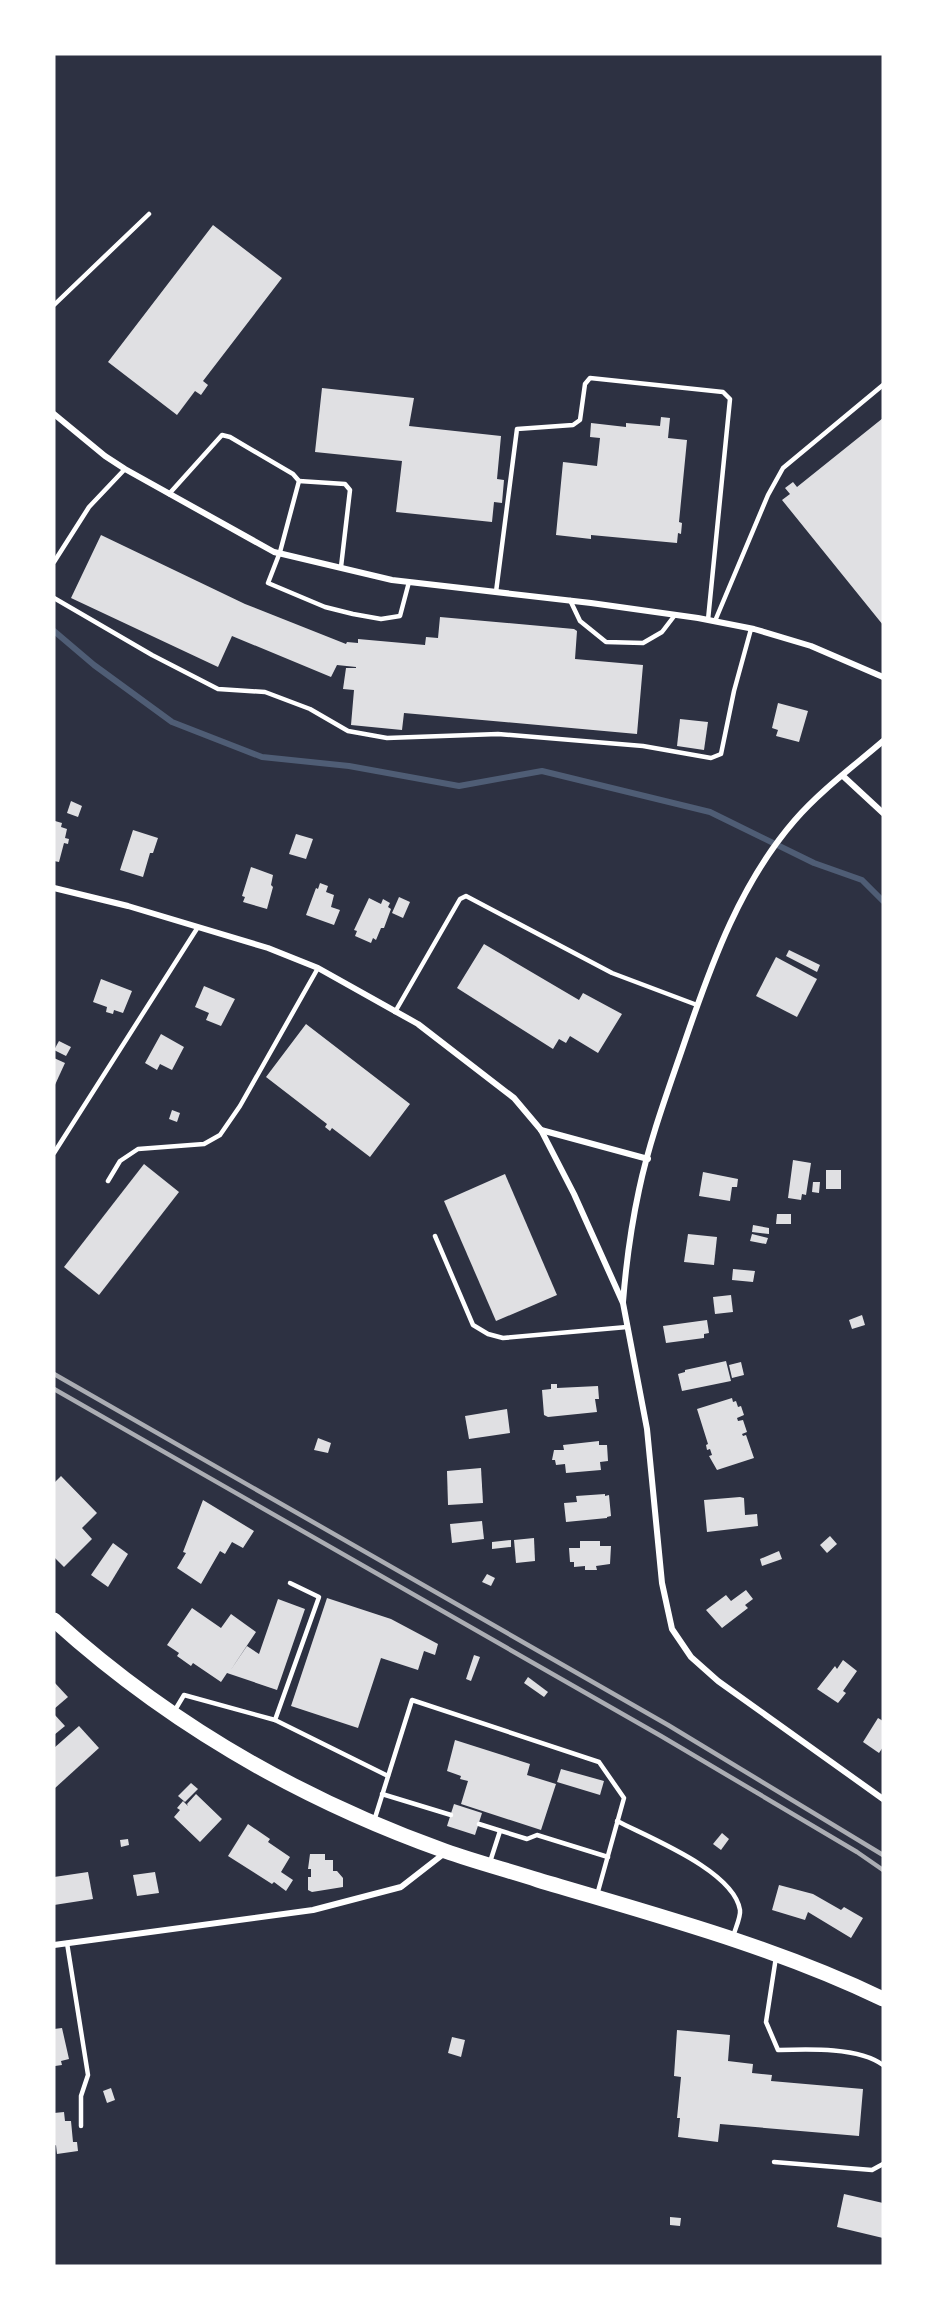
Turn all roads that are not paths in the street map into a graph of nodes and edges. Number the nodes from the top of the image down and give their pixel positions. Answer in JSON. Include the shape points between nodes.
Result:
{"nodes":[{"id":1,"x":149,"y":214,"type":"dead end"},
{"id":2,"x":54,"y":304,"type":"edge"},
{"id":3,"x":883,"y":385,"type":"edge"},
{"id":4,"x":54,"y":414,"type":"edge"},
{"id":5,"x":125,"y":469,"type":"junction"},
{"id":6,"x":299,"y":481,"type":"junction"},
{"id":7,"x":169,"y":494,"type":"junction"},
{"id":8,"x":280,"y":552,"type":"junction"},
{"id":9,"x":54,"y":562,"type":"edge"},
{"id":10,"x":341,"y":567,"type":"junction"},
{"id":11,"x":410,"y":582,"type":"junction"},
{"id":12,"x":496,"y":592,"type":"junction"},
{"id":13,"x":54,"y":598,"type":"edge"},
{"id":14,"x":570,"y":600,"type":"junction"},
{"id":15,"x":675,"y":615,"type":"junction"},
{"id":16,"x":711,"y":620,"type":"junction"},
{"id":17,"x":751,"y":629,"type":"junction"},
{"id":18,"x":883,"y":677,"type":"edge"},
{"id":19,"x":883,"y":741,"type":"edge"},
{"id":20,"x":843,"y":776,"type":"junction"},
{"id":21,"x":883,"y":813,"type":"edge"},
{"id":22,"x":54,"y":888,"type":"edge"},
{"id":23,"x":198,"y":927,"type":"junction"},
{"id":24,"x":318,"y":968,"type":"junction"},
{"id":25,"x":698,"y":1005,"type":"junction"},
{"id":26,"x":395,"y":1011,"type":"junction"},
{"id":27,"x":541,"y":1130,"type":"junction"},
{"id":28,"x":54,"y":1153,"type":"edge"},
{"id":29,"x":648,"y":1159,"type":"junction"},
{"id":30,"x":108,"y":1181,"type":"dead end"},
{"id":31,"x":435,"y":1236,"type":"dead end"},
{"id":32,"x":623,"y":1303,"type":"junction"},
{"id":33,"x":627,"y":1327,"type":"junction"},
{"id":34,"x":290,"y":1583,"type":"dead end"},
{"id":35,"x":54,"y":1620,"type":"edge"},
{"id":36,"x":172,"y":1715,"type":"junction"},
{"id":37,"x":274,"y":1720,"type":"junction"},
{"id":38,"x":388,"y":1776,"type":"junction"},
{"id":39,"x":382,"y":1794,"type":"junction"},
{"id":40,"x":883,"y":1799,"type":"edge"},
{"id":41,"x":450,"y":1815,"type":"dead end"},
{"id":42,"x":617,"y":1821,"type":"junction"},
{"id":43,"x":373,"y":1823,"type":"junction"},
{"id":44,"x":479,"y":1824,"type":"dead end"},
{"id":45,"x":500,"y":1831,"type":"junction"},
{"id":46,"x":447,"y":1852,"type":"junction"},
{"id":47,"x":608,"y":1857,"type":"junction"},
{"id":48,"x":489,"y":1865,"type":"junction"},
{"id":49,"x":596,"y":1898,"type":"junction"},
{"id":50,"x":732,"y":1940,"type":"junction"},
{"id":51,"x":67,"y":1943,"type":"junction"},
{"id":52,"x":54,"y":1945,"type":"edge"},
{"id":53,"x":777,"y":1955,"type":"junction"},
{"id":54,"x":883,"y":1999,"type":"edge"},
{"id":55,"x":883,"y":2065,"type":"edge"},
{"id":56,"x":81,"y":2126,"type":"dead end"},
{"id":57,"x":774,"y":2162,"type":"dead end"},
{"id":58,"x":883,"y":2164,"type":"edge"}],
"edges":[{"from":1,"to":2,"type":"lane"},
{"from":3,"to":16,"type":"lane","via":[[783,468]]},
{"from":4,"to":5,"type":"street"},
{"from":5,"to":7,"type":"street"},
{"from":5,"to":9,"type":"lane","via":[[89,507]]},
{"from":6,"to":7,"type":"lane","via":[[230,436],[222,435]]},
{"from":6,"to":8,"type":"lane"},
{"from":6,"to":10,"type":"lane","via":[[345,484],[350,490]]},
{"from":7,"to":8,"type":"street"},
{"from":8,"to":10,"type":"street"},
{"from":8,"to":11,"type":"lane","via":[[268,583],[325,607],[353,614],[381,619],[400,616]]},
{"from":10,"to":11,"type":"street"},
{"from":11,"to":12,"type":"street"},
{"from":12,"to":14,"type":"street"},
{"from":12,"to":16,"type":"lane","via":[[517,429],[573,425],[580,420],[585,384],[590,378],[723,392],[730,399]]},
{"from":13,"to":17,"type":"lane","via":[[218,688],[265,692],[310,709],[348,731],[387,738],[498,734],[644,747],[711,758],[721,754]]},
{"from":14,"to":15,"type":"street"},
{"from":14,"to":15,"type":"lane","via":[[580,621],[606,642],[643,643],[662,632]]},
{"from":15,"to":16,"type":"street"},
{"from":16,"to":17,"type":"street"},
{"from":17,"to":18,"type":"street","via":[[811,646]]},
{"from":19,"to":20,"type":"street"},
{"from":20,"to":21,"type":"street"},
{"from":20,"to":25,"type":"street","via":[[795,820],[760,868],[729,926]]},
{"from":22,"to":23,"type":"street"},
{"from":23,"to":24,"type":"street"},
{"from":23,"to":28,"type":"lane"},
{"from":24,"to":26,"type":"street"},
{"from":24,"to":30,"type":"lane","via":[[220,1135],[204,1144],[138,1149],[120,1161]]},
{"from":25,"to":26,"type":"lane","via":[[612,973],[466,896],[460,899]]},
{"from":25,"to":29,"type":"street"},
{"from":26,"to":27,"type":"street","via":[[514,1098]]},
{"from":27,"to":29,"type":"street"},
{"from":27,"to":32,"type":"street"},
{"from":29,"to":32,"type":"street","via":[[639,1188]]},
{"from":31,"to":33,"type":"lane","via":[[473,1325],[488,1334],[503,1338]]},
{"from":32,"to":33,"type":"street"},
{"from":33,"to":40,"type":"street","via":[[647,1429],[662,1583],[672,1629],[691,1657],[718,1681]]},
{"from":34,"to":37,"type":"lane","via":[[319,1597]]},
{"from":35,"to":36,"type":"main road","via":[[94,1657]]},
{"from":36,"to":37,"type":"lane","via":[[184,1695]]},
{"from":36,"to":43,"type":"main road","via":[[268,1774]]},
{"from":37,"to":38,"type":"lane"},
{"from":38,"to":39,"type":"lane"},
{"from":38,"to":42,"type":"lane","via":[[412,1700],[599,1762],[624,1798]]},
{"from":39,"to":41,"type":"lane"},
{"from":39,"to":43,"type":"lane"},
{"from":42,"to":47,"type":"lane"},
{"from":42,"to":50,"type":"lane","via":[[712,1870],[731,1891],[740,1911]]},
{"from":43,"to":46,"type":"main road"},
{"from":44,"to":45,"type":"lane"},
{"from":45,"to":47,"type":"lane","via":[[527,1839],[537,1835]]},
{"from":45,"to":48,"type":"lane"},
{"from":46,"to":48,"type":"main road"},
{"from":46,"to":51,"type":"street","via":[[401,1887],[313,1910]]},
{"from":47,"to":49,"type":"lane"},
{"from":48,"to":49,"type":"main road"},
{"from":49,"to":50,"type":"main road"},
{"from":50,"to":53,"type":"main road"},
{"from":51,"to":52,"type":"street"},
{"from":51,"to":56,"type":"lane","via":[[88,2075],[81,2096]]},
{"from":53,"to":54,"type":"main road","via":[[834,1975]]},
{"from":53,"to":55,"type":"lane","via":[[766,2022],[778,2050],[814,2049],[861,2055]]},
{"from":57,"to":58,"type":"lane","via":[[872,2170]]}]}
